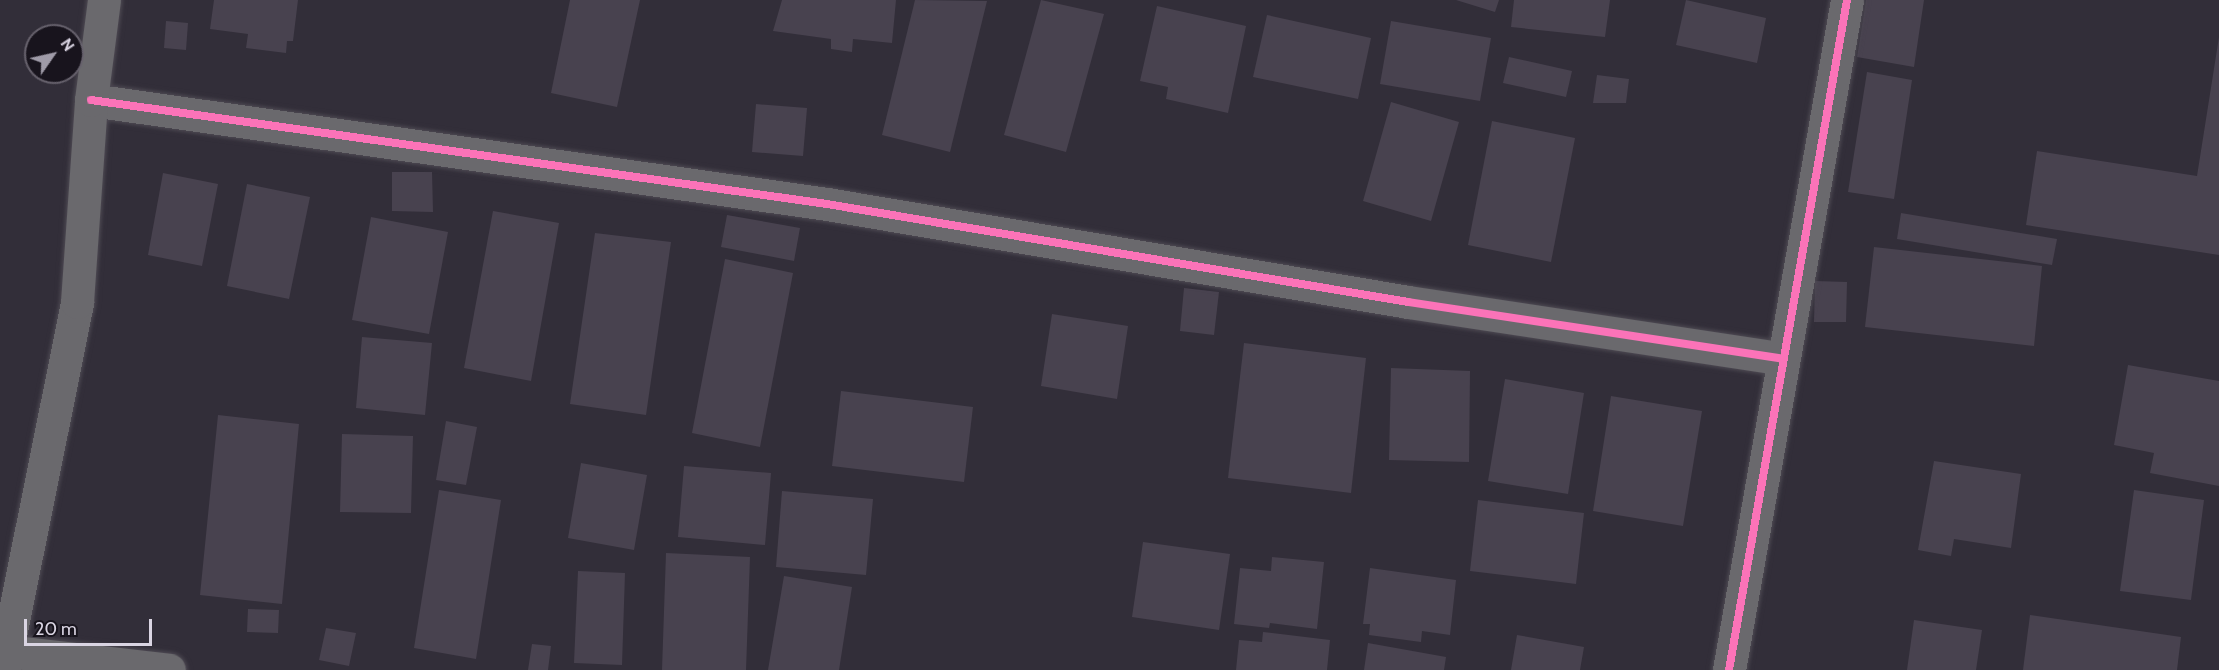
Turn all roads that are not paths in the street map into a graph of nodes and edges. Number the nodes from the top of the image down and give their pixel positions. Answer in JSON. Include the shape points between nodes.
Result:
{"nodes":[{"id":1,"x":104,"y":0,"type":"edge"},
{"id":2,"x":1847,"y":0,"type":"edge"},
{"id":3,"x":91,"y":100,"type":"junction"},
{"id":4,"x":1783,"y":359,"type":"junction"},
{"id":5,"x":4,"y":661,"type":"edge"},
{"id":6,"x":169,"y":670,"type":"edge"},
{"id":7,"x":1729,"y":670,"type":"edge"}],
"edges":[{"from":1,"to":3,"type":"street"},
{"from":2,"to":4,"type":"street"},
{"from":3,"to":4,"type":"street","via":[[827,204],[1408,302]]},
{"from":3,"to":5,"type":"street","via":[[77,302]]},
{"from":4,"to":7,"type":"street"},
{"from":5,"to":6,"type":"street"}]}
